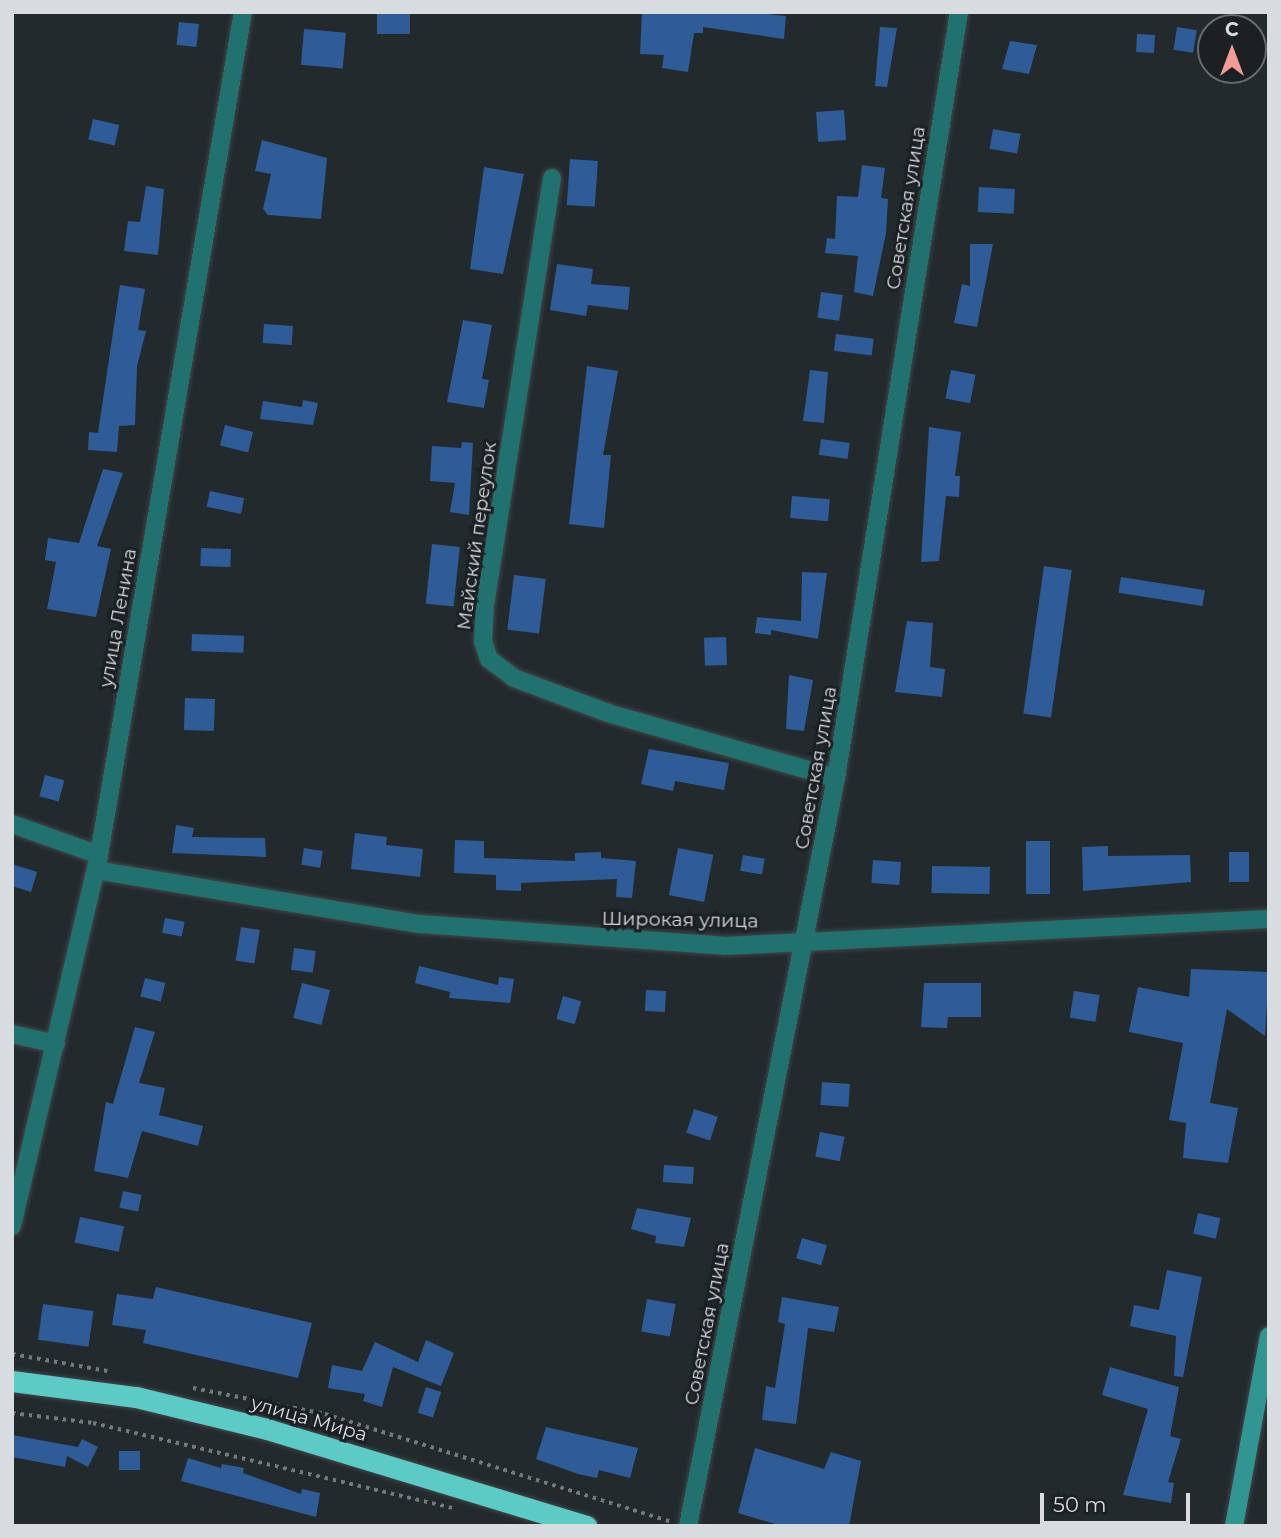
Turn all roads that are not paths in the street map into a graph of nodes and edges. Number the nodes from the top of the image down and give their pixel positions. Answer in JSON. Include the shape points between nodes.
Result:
{"nodes":[{"id":1,"x":243,"y":12,"type":"edge"},
{"id":2,"x":959,"y":12,"type":"edge"},
{"id":3,"x":552,"y":178,"type":"dead end"},
{"id":4,"x":836,"y":778,"type":"junction"},
{"id":5,"x":12,"y":824,"type":"edge"},
{"id":6,"x":98,"y":862,"type":"junction"},
{"id":7,"x":1269,"y":919,"type":"edge"},
{"id":8,"x":807,"y":940,"type":"junction"},
{"id":9,"x":12,"y":1034,"type":"edge"},
{"id":10,"x":56,"y":1044,"type":"junction"},
{"id":11,"x":12,"y":1226,"type":"edge"},
{"id":12,"x":1269,"y":1336,"type":"edge"},
{"id":13,"x":12,"y":1381,"type":"edge"},
{"id":14,"x":587,"y":1526,"type":"edge"},
{"id":15,"x":686,"y":1526,"type":"edge"},
{"id":16,"x":1234,"y":1526,"type":"edge"}],
"edges":[{"from":1,"to":6,"type":"street","name":"улица Ленина"},
{"from":2,"to":4,"type":"street","name":"Советская улица"},
{"from":3,"to":4,"type":"street","name":"Майский переулок","via":[[485,604],[483,641],[489,659],[514,678],[608,713]]},
{"from":4,"to":8,"type":"street","name":"Советская улица"},
{"from":5,"to":6,"type":"street","name":"Широкая улица"},
{"from":6,"to":8,"type":"street","name":"Широкая улица","via":[[420,924],[724,946]]},
{"from":6,"to":10,"type":"street","name":"улица Ленина"},
{"from":7,"to":8,"type":"street","name":"Широкая улица"},
{"from":8,"to":15,"type":"street","name":"Советская улица"},
{"from":9,"to":10,"type":"street"},
{"from":10,"to":11,"type":"street","name":"улица Ленина"},
{"from":12,"to":16,"type":"main road"},
{"from":13,"to":14,"type":"highway","name":"улица Мира","via":[[136,1397],[254,1426]]}]}
